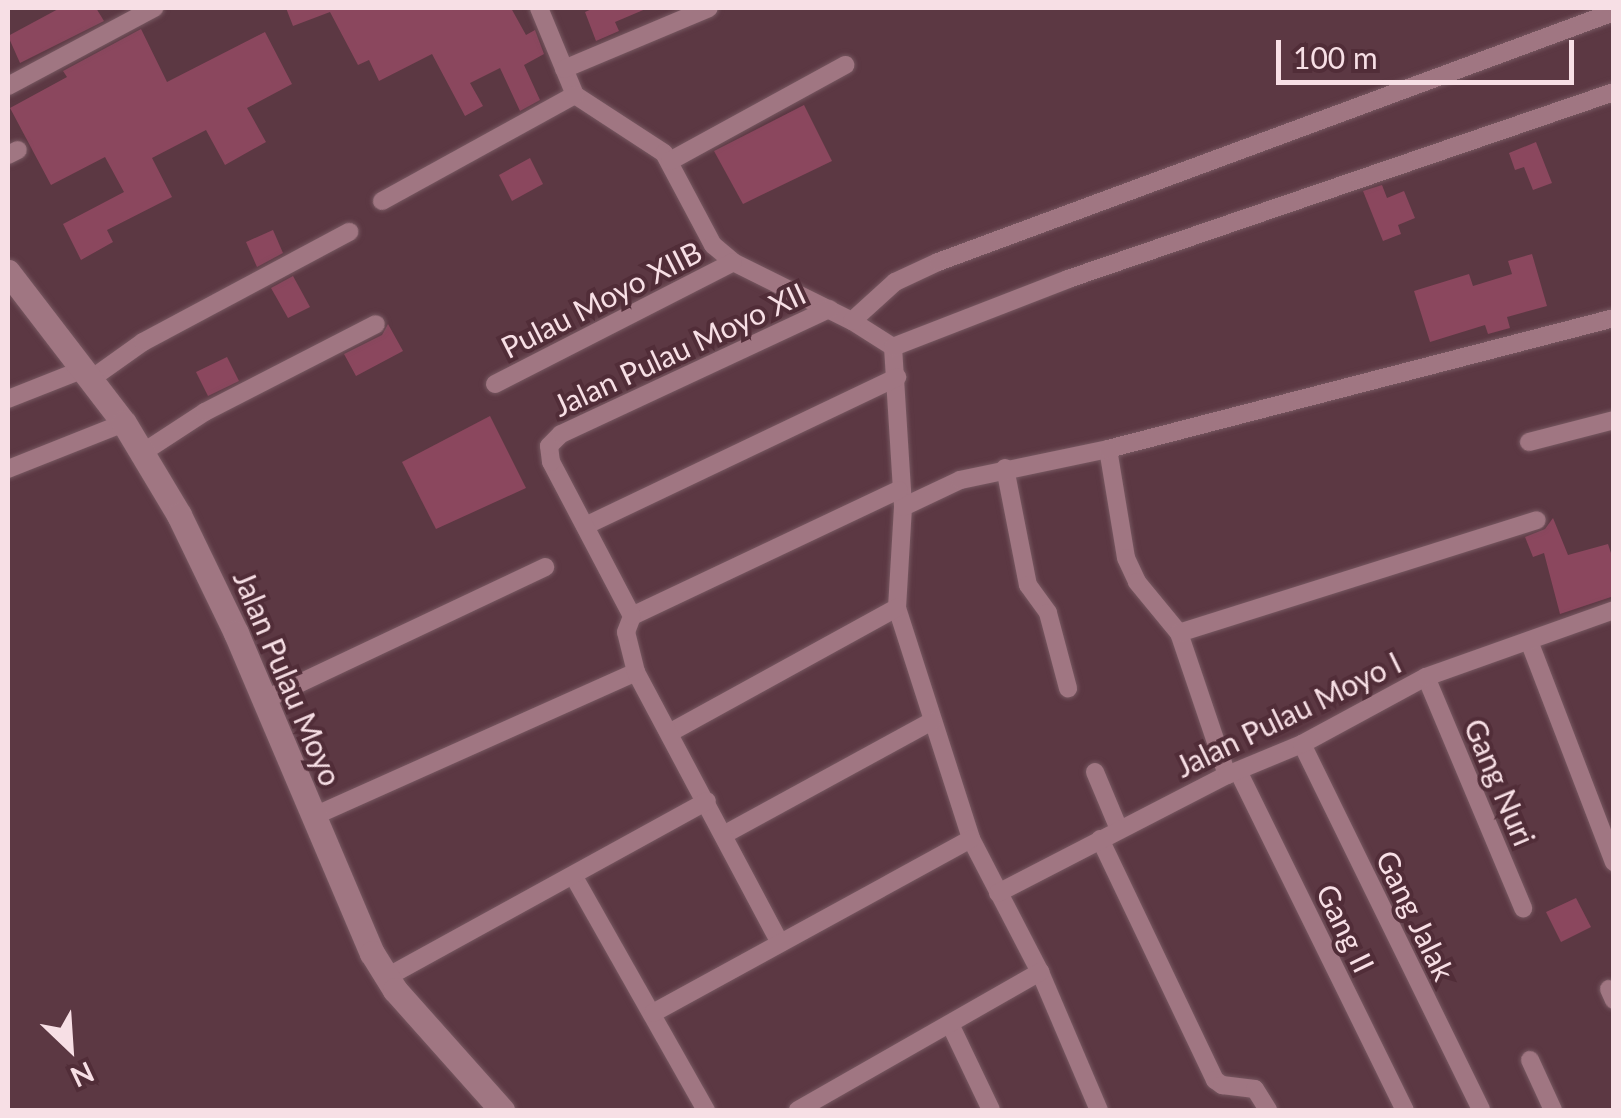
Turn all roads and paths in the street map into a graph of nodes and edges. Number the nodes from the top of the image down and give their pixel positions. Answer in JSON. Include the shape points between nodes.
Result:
{"nodes":[{"id":1,"x":154,"y":8,"type":"edge"},
{"id":2,"x":538,"y":8,"type":"edge"},
{"id":3,"x":709,"y":8,"type":"edge"},
{"id":4,"x":1613,"y":13,"type":"edge"},
{"id":5,"x":1614,"y":32,"type":"edge"},
{"id":6,"x":845,"y":65,"type":"dead end"},
{"id":7,"x":564,"y":70,"type":"junction"},
{"id":8,"x":8,"y":86,"type":"edge"},
{"id":9,"x":1614,"y":92,"type":"edge"},
{"id":10,"x":575,"y":94,"type":"junction"},
{"id":11,"x":679,"y":157,"type":"junction"},
{"id":12,"x":382,"y":201,"type":"dead end"},
{"id":13,"x":350,"y":232,"type":"dead end"},
{"id":14,"x":733,"y":262,"type":"junction"},
{"id":15,"x":8,"y":272,"type":"edge"},
{"id":16,"x":828,"y":308,"type":"junction"},
{"id":17,"x":1614,"y":318,"type":"edge"},
{"id":18,"x":852,"y":320,"type":"junction"},
{"id":19,"x":376,"y":324,"type":"dead end"},
{"id":20,"x":893,"y":347,"type":"junction"},
{"id":21,"x":88,"y":374,"type":"junction"},
{"id":22,"x":897,"y":377,"type":"junction"},
{"id":23,"x":495,"y":384,"type":"dead end"},
{"id":24,"x":8,"y":399,"type":"edge"},
{"id":25,"x":1614,"y":420,"type":"edge"},
{"id":26,"x":124,"y":423,"type":"junction"},
{"id":27,"x":1529,"y":442,"type":"dead end"},
{"id":28,"x":1108,"y":450,"type":"junction"},
{"id":29,"x":142,"y":453,"type":"junction"},
{"id":30,"x":1005,"y":468,"type":"junction"},
{"id":31,"x":8,"y":470,"type":"edge"},
{"id":32,"x":911,"y":498,"type":"junction"},
{"id":33,"x":1537,"y":520,"type":"dead end"},
{"id":34,"x":584,"y":526,"type":"junction"},
{"id":35,"x":544,"y":567,"type":"dead end"},
{"id":36,"x":897,"y":608,"type":"junction"},
{"id":37,"x":1614,"y":610,"type":"edge"},
{"id":38,"x":632,"y":616,"type":"junction"},
{"id":39,"x":1179,"y":634,"type":"junction"},
{"id":40,"x":1529,"y":640,"type":"junction"},
{"id":41,"x":636,"y":672,"type":"junction"},
{"id":42,"x":1426,"y":677,"type":"junction"},
{"id":43,"x":1068,"y":688,"type":"dead end"},
{"id":44,"x":264,"y":700,"type":"junction"},
{"id":45,"x":932,"y":721,"type":"junction"},
{"id":46,"x":670,"y":732,"type":"junction"},
{"id":47,"x":1302,"y":744,"type":"junction"},
{"id":48,"x":1094,"y":772,"type":"dead end"},
{"id":49,"x":1232,"y":773,"type":"junction"},
{"id":50,"x":706,"y":801,"type":"junction"},
{"id":51,"x":312,"y":818,"type":"junction"},
{"id":52,"x":1119,"y":829,"type":"junction"},
{"id":53,"x":726,"y":834,"type":"junction"},
{"id":54,"x":971,"y":838,"type":"junction"},
{"id":55,"x":1100,"y":839,"type":"junction"},
{"id":56,"x":1614,"y":862,"type":"edge"},
{"id":57,"x":574,"y":877,"type":"junction"},
{"id":58,"x":998,"y":893,"type":"junction"},
{"id":59,"x":1523,"y":908,"type":"dead end"},
{"id":60,"x":780,"y":944,"type":"junction"},
{"id":61,"x":1040,"y":972,"type":"junction"},
{"id":62,"x":387,"y":976,"type":"junction"},
{"id":63,"x":654,"y":1013,"type":"junction"},
{"id":64,"x":950,"y":1024,"type":"junction"},
{"id":65,"x":1530,"y":1060,"type":"dead end"},
{"id":66,"x":502,"y":1110,"type":"edge"},
{"id":67,"x":706,"y":1110,"type":"edge"},
{"id":68,"x":798,"y":1110,"type":"edge"},
{"id":69,"x":991,"y":1110,"type":"edge"},
{"id":70,"x":1099,"y":1110,"type":"edge"},
{"id":71,"x":1268,"y":1110,"type":"edge"},
{"id":72,"x":1405,"y":1110,"type":"edge"},
{"id":73,"x":1480,"y":1110,"type":"edge"},
{"id":74,"x":1553,"y":1110,"type":"edge"}],
"edges":[{"from":1,"to":8,"type":"street"},
{"from":2,"to":7,"type":"street"},
{"from":3,"to":7,"type":"street"},
{"from":4,"to":5,"type":"street"},
{"from":4,"to":18,"type":"street","via":[[938,262],[896,282]]},
{"from":6,"to":11,"type":"street"},
{"from":7,"to":10,"type":"street"},
{"from":9,"to":20,"type":"street","via":[[1087,273]]},
{"from":10,"to":11,"type":"street"},
{"from":10,"to":12,"type":"street"},
{"from":11,"to":14,"type":"street","via":[[706,234]]},
{"from":13,"to":21,"type":"street"},
{"from":14,"to":16,"type":"street"},
{"from":14,"to":23,"type":"street","name":"Pulau Moyo XIIB"},
{"from":15,"to":21,"type":"street","name":"Jalan Pulau Moyo"},
{"from":16,"to":18,"type":"street"},
{"from":16,"to":34,"type":"street","name":"Jalan Pulau Moyo XII","via":[[553,440],[551,462]]},
{"from":17,"to":28,"type":"street"},
{"from":18,"to":20,"type":"street"},
{"from":19,"to":29,"type":"street","via":[[206,412]]},
{"from":20,"to":22,"type":"street"},
{"from":21,"to":24,"type":"street"},
{"from":21,"to":26,"type":"street","name":"Jalan Pulau Moyo"},
{"from":22,"to":32,"type":"street"},
{"from":22,"to":34,"type":"street"},
{"from":25,"to":27,"type":"street"},
{"from":26,"to":29,"type":"street","name":"Jalan Pulau Moyo"},
{"from":26,"to":31,"type":"street"},
{"from":28,"to":30,"type":"street"},
{"from":28,"to":39,"type":"street","via":[[1126,558]]},
{"from":29,"to":44,"type":"street","name":"Jalan Pulau Moyo","via":[[202,560]]},
{"from":30,"to":32,"type":"street"},
{"from":30,"to":43,"type":"street","via":[[1028,584],[1048,614]]},
{"from":32,"to":36,"type":"street"},
{"from":32,"to":38,"type":"street"},
{"from":33,"to":39,"type":"street"},
{"from":34,"to":38,"type":"street"},
{"from":35,"to":44,"type":"street"},
{"from":36,"to":45,"type":"street"},
{"from":36,"to":46,"type":"street"},
{"from":37,"to":40,"type":"street","name":"Jalan Pulau Moyo I"},
{"from":38,"to":41,"type":"street","via":[[626,632]]},
{"from":39,"to":49,"type":"street","name":"Gang II"},
{"from":40,"to":42,"type":"street","name":"Jalan Pulau Moyo I"},
{"from":40,"to":56,"type":"street"},
{"from":41,"to":46,"type":"street"},
{"from":41,"to":51,"type":"street"},
{"from":42,"to":47,"type":"street","name":"Jalan Pulau Moyo I"},
{"from":42,"to":59,"type":"street","name":"Gang Nuri"},
{"from":44,"to":51,"type":"street","name":"Jalan Pulau Moyo"},
{"from":45,"to":53,"type":"street"},
{"from":45,"to":54,"type":"street"},
{"from":46,"to":50,"type":"street"},
{"from":47,"to":49,"type":"street","name":"Jalan Pulau Moyo I"},
{"from":47,"to":73,"type":"street","name":"Gang Jalak"},
{"from":48,"to":52,"type":"street"},
{"from":49,"to":52,"type":"street","name":"Jalan Pulau Moyo I"},
{"from":49,"to":72,"type":"street","name":"Gang II"},
{"from":50,"to":53,"type":"street"},
{"from":50,"to":57,"type":"street"},
{"from":51,"to":62,"type":"street","name":"Jalan Pulau Moyo"},
{"from":52,"to":55,"type":"street","name":"Jalan Pulau Moyo I"},
{"from":53,"to":60,"type":"street"},
{"from":54,"to":58,"type":"street"},
{"from":54,"to":60,"type":"street"},
{"from":55,"to":58,"type":"street","name":"Jalan Pulau Moyo I"},
{"from":55,"to":71,"type":"street","via":[[1215,1080],[1254,1089]]},
{"from":57,"to":62,"type":"street"},
{"from":57,"to":63,"type":"street"},
{"from":58,"to":61,"type":"street"},
{"from":60,"to":63,"type":"street"},
{"from":61,"to":64,"type":"street"},
{"from":61,"to":70,"type":"street"},
{"from":62,"to":66,"type":"street","name":"Jalan Pulau Moyo"},
{"from":63,"to":67,"type":"street"},
{"from":64,"to":68,"type":"street"},
{"from":64,"to":69,"type":"street"},
{"from":65,"to":74,"type":"street"}]}
